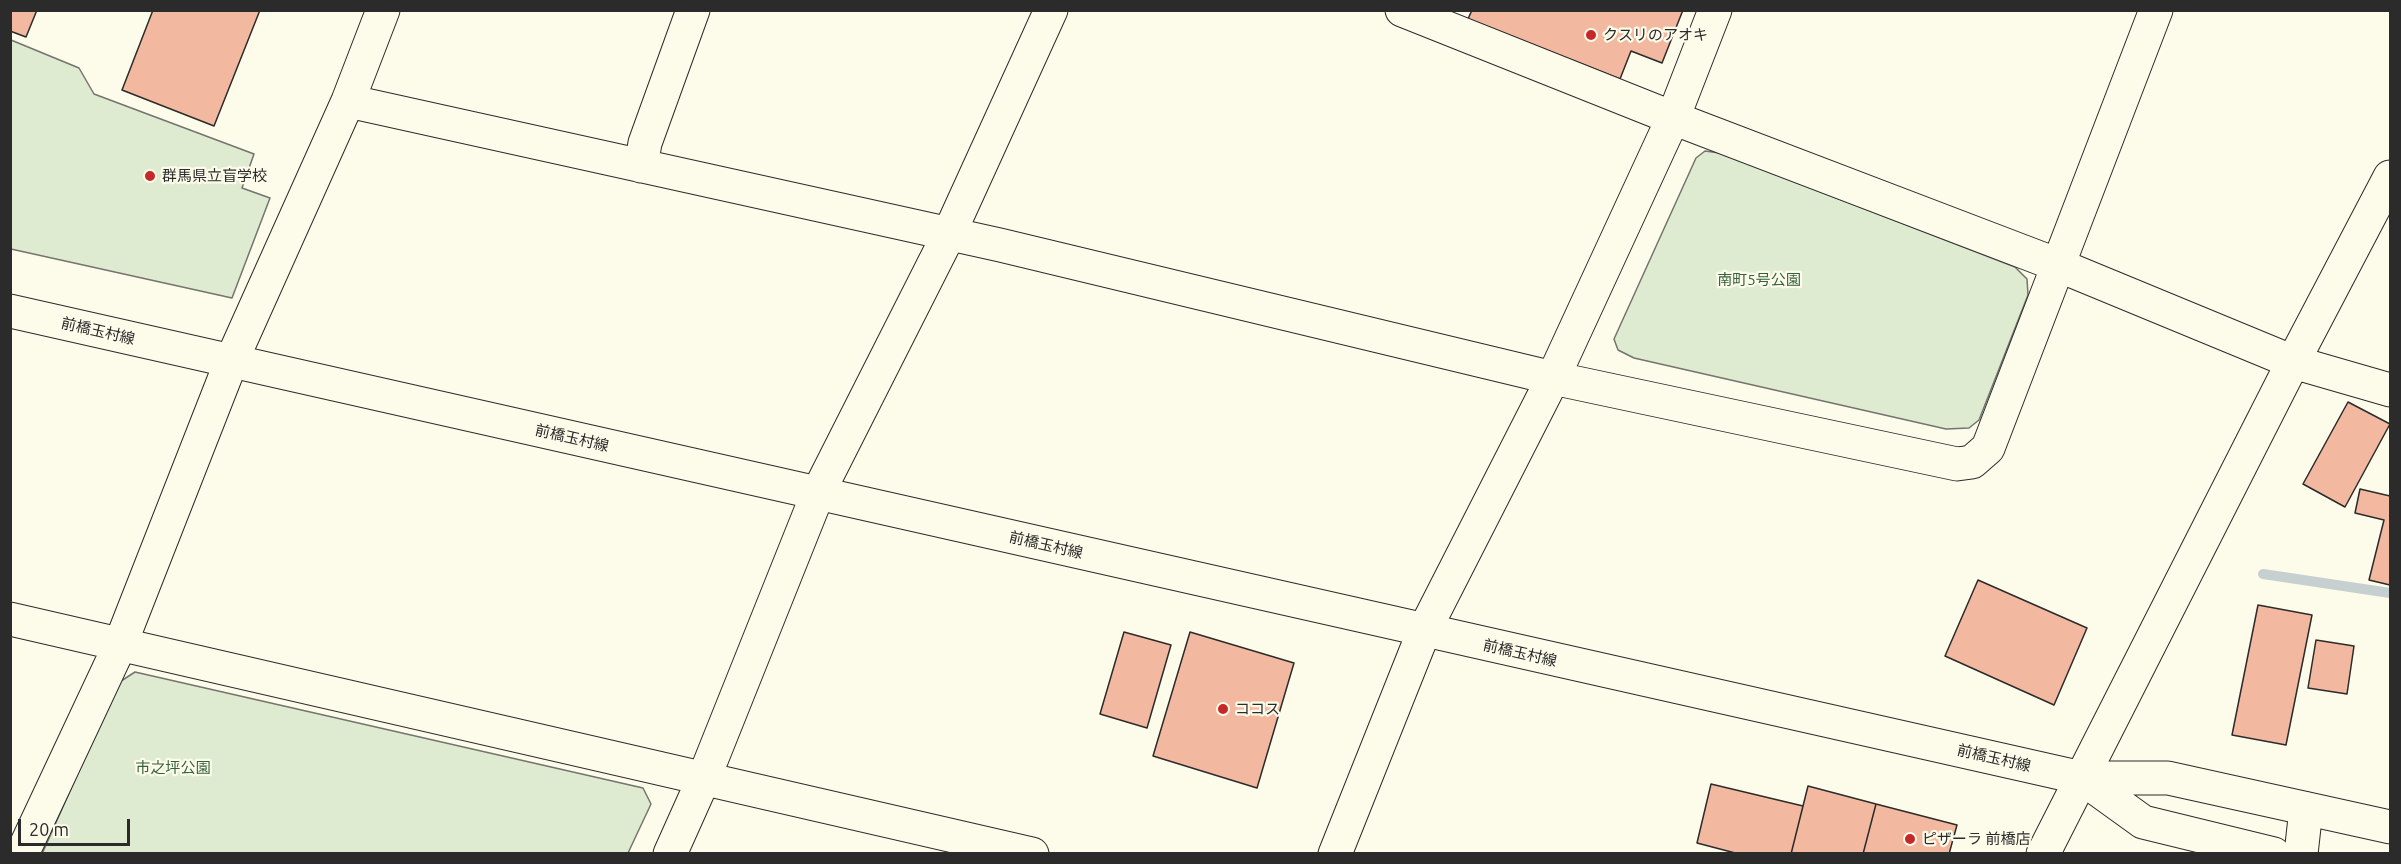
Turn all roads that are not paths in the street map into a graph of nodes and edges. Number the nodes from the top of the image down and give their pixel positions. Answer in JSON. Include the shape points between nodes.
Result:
{"nodes":[{"id":1,"x":383,"y":10,"type":"edge"},
{"id":2,"x":693,"y":10,"type":"edge"},
{"id":3,"x":1051,"y":10,"type":"edge"},
{"id":4,"x":1715,"y":10,"type":"edge"},
{"id":5,"x":2156,"y":10,"type":"edge"},
{"id":6,"x":1419,"y":14,"type":"edge"},
{"id":7,"x":348,"y":101,"type":"junction"},
{"id":8,"x":1672,"y":118,"type":"junction"},
{"id":9,"x":641,"y":166,"type":"junction"},
{"id":10,"x":2391,"y":177,"type":"edge"},
{"id":11,"x":949,"y":234,"type":"junction"},
{"id":12,"x":2058,"y":265,"type":"junction"},
{"id":13,"x":10,"y":311,"type":"edge"},
{"id":14,"x":231,"y":362,"type":"junction"},
{"id":15,"x":2293,"y":362,"type":"junction"},
{"id":16,"x":1553,"y":378,"type":"junction"},
{"id":17,"x":2391,"y":390,"type":"edge"},
{"id":18,"x":818,"y":493,"type":"junction"},
{"id":19,"x":10,"y":619,"type":"edge"},
{"id":20,"x":1424,"y":631,"type":"junction"},
{"id":21,"x":120,"y":645,"type":"junction"},
{"id":22,"x":704,"y":778,"type":"junction"},
{"id":23,"x":2082,"y":778,"type":"junction"},
{"id":24,"x":2306,"y":809,"type":"junction"},
{"id":25,"x":2391,"y":827,"type":"edge"},
{"id":26,"x":22,"y":854,"type":"edge"},
{"id":27,"x":670,"y":854,"type":"edge"},
{"id":28,"x":1032,"y":854,"type":"edge"},
{"id":29,"x":1335,"y":854,"type":"edge"},
{"id":30,"x":2043,"y":854,"type":"edge"},
{"id":31,"x":2274,"y":854,"type":"edge"},
{"id":32,"x":2301,"y":854,"type":"edge"}],
"edges":[{"from":1,"to":7,"type":"street"},
{"from":2,"to":9,"type":"street","via":[[645,143]]},
{"from":3,"to":11,"type":"street"},
{"from":4,"to":8,"type":"street"},
{"from":5,"to":12,"type":"street"},
{"from":6,"to":8,"type":"street"},
{"from":7,"to":9,"type":"street"},
{"from":7,"to":14,"type":"street"},
{"from":8,"to":12,"type":"street"},
{"from":8,"to":16,"type":"street"},
{"from":9,"to":11,"type":"street"},
{"from":10,"to":15,"type":"street"},
{"from":11,"to":16,"type":"street"},
{"from":11,"to":18,"type":"street"},
{"from":12,"to":15,"type":"street"},
{"from":12,"to":16,"type":"street","via":[[1988,448],[1972,462],[1957,464]]},
{"from":13,"to":14,"type":"street","name":"前橋玉村線"},
{"from":14,"to":18,"type":"street","name":"前橋玉村線"},
{"from":14,"to":21,"type":"street"},
{"from":15,"to":17,"type":"street"},
{"from":15,"to":23,"type":"street"},
{"from":16,"to":20,"type":"street"},
{"from":18,"to":20,"type":"street","name":"前橋玉村線"},
{"from":18,"to":22,"type":"street"},
{"from":19,"to":21,"type":"street"},
{"from":20,"to":23,"type":"street","name":"前橋玉村線"},
{"from":20,"to":29,"type":"street"},
{"from":21,"to":22,"type":"street"},
{"from":21,"to":26,"type":"street"},
{"from":22,"to":27,"type":"street"},
{"from":22,"to":28,"type":"street"},
{"from":23,"to":24,"type":"street","name":"前橋玉村線","via":[[2168,778]]},
{"from":23,"to":30,"type":"street"},
{"from":23,"to":31,"type":"street","name":"前橋玉村線","via":[[2143,822]]},
{"from":24,"to":25,"type":"street","name":"前橋玉村線"},
{"from":24,"to":32,"type":"street"}]}
